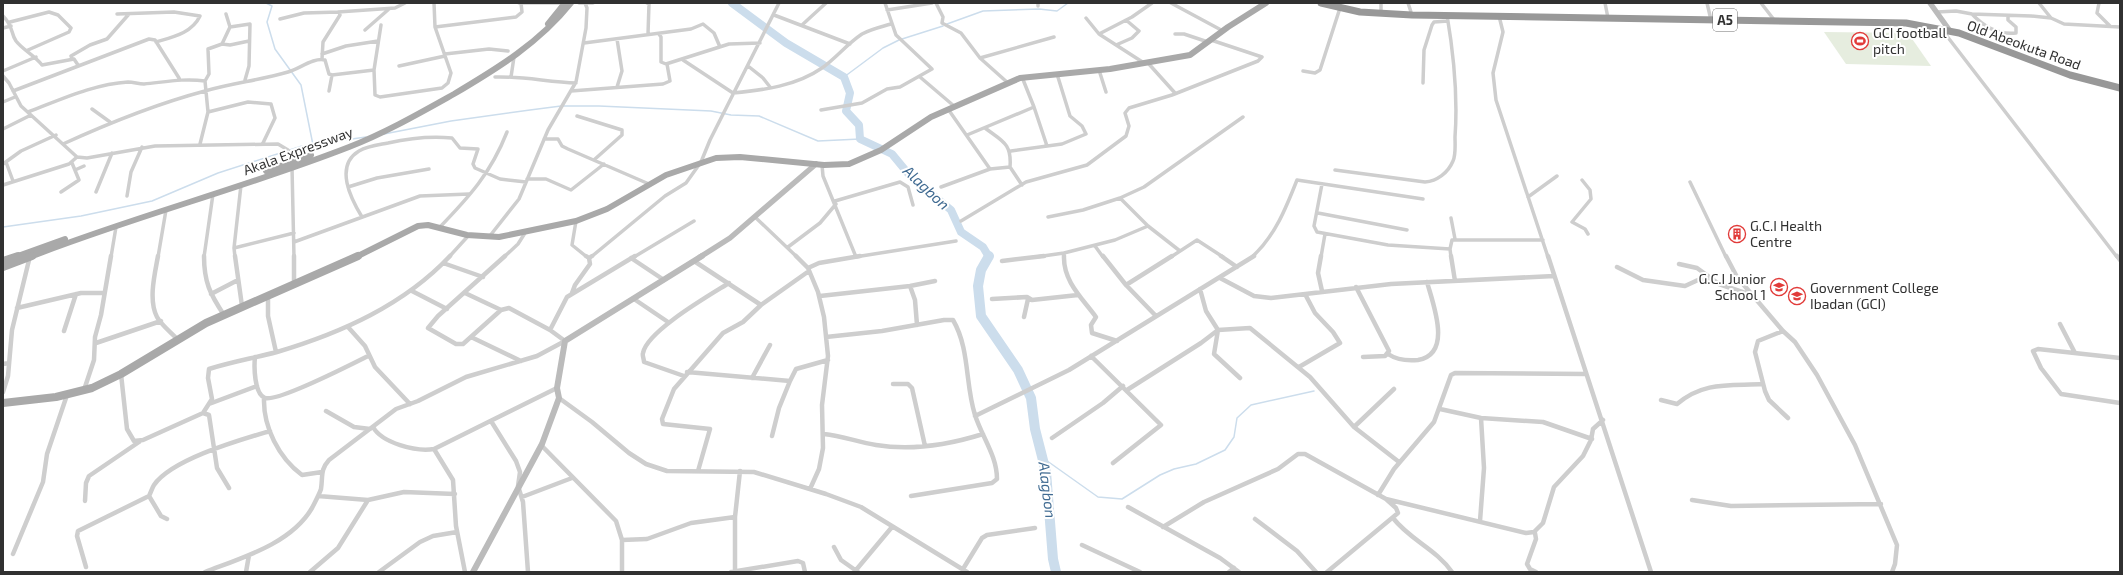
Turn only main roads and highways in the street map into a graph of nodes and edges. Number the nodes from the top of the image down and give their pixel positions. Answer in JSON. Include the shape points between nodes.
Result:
{"nodes":[{"id":1,"x":565,"y":3,"type":"edge"},
{"id":2,"x":571,"y":3,"type":"edge"},
{"id":3,"x":1266,"y":3,"type":"edge"},
{"id":4,"x":1272,"y":3,"type":"edge"},
{"id":5,"x":1320,"y":3,"type":"edge"},
{"id":6,"x":1254,"y":12,"type":"junction"},
{"id":7,"x":2120,"y":88,"type":"edge"},
{"id":8,"x":367,"y":137,"type":"junction"},
{"id":9,"x":348,"y":145,"type":"junction"},
{"id":10,"x":292,"y":164,"type":"junction"},
{"id":11,"x":224,"y":188,"type":"junction"},
{"id":12,"x":3,"y":261,"type":"edge"},
{"id":13,"x":3,"y":267,"type":"edge"},
{"id":14,"x":3,"y":403,"type":"edge"}],
"edges":[{"from":1,"to":8,"type":"main road","name":"Akala Expressway","via":[[542,30],[515,52]]},
{"from":2,"to":8,"type":"main road","name":"Akala Expressway","via":[[547,32],[514,57],[380,134]]},
{"from":3,"to":6,"type":"main road"},
{"from":4,"to":6,"type":"main road"},
{"from":5,"to":7,"type":"highway","name":"Old Abeokuta Road","number":"A5","via":[[1381,14],[1448,18],[1499,16],[1906,23],[1950,31],[2070,75]]},
{"from":6,"to":14,"type":"main road","via":[[1190,55],[1147,64],[1022,77],[1008,82],[951,107],[916,126],[884,148],[849,164],[818,165],[729,157],[701,162],[649,184],[607,209],[576,221],[525,232],[489,236],[469,235],[423,225],[412,228],[294,285],[224,315],[122,374],[67,395]]},
{"from":8,"to":9,"type":"main road","name":"Akala Expressway"},
{"from":8,"to":9,"type":"main road","name":"Akala Expressway","via":[[355,139]]},
{"from":9,"to":10,"type":"main road","name":"Akala Expressway"},
{"from":10,"to":11,"type":"main road","name":"Akala Expressway"},
{"from":10,"to":11,"type":"main road","name":"Akala Expressway"},
{"from":11,"to":12,"type":"main road","name":"Akala Expressway"},
{"from":11,"to":13,"type":"main road","name":"Akala Expressway"}]}
